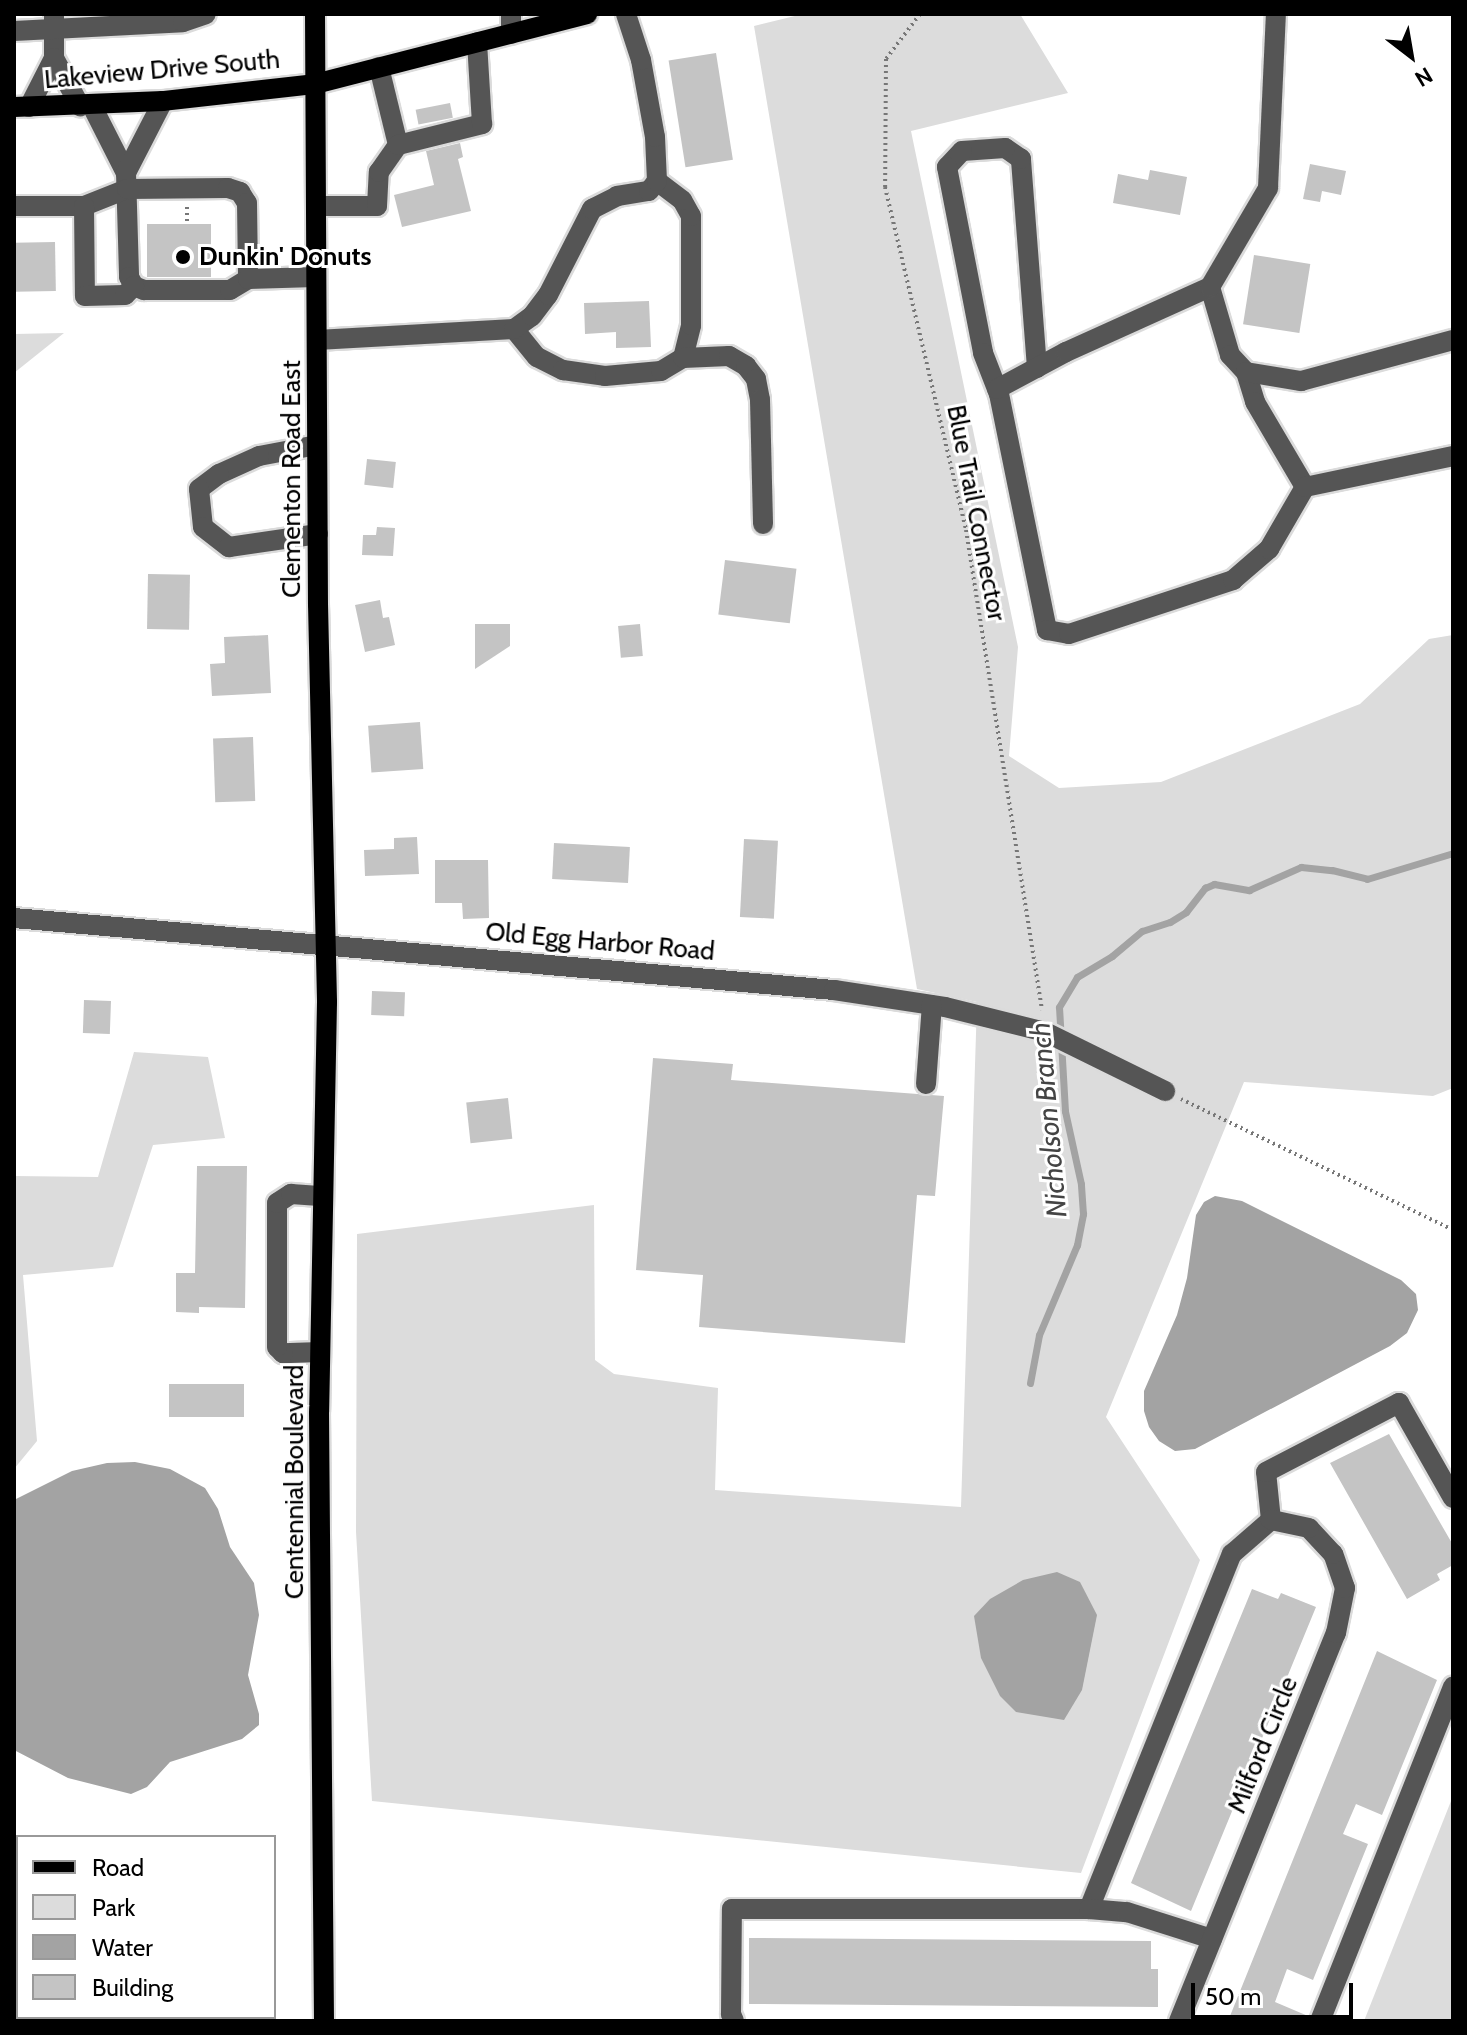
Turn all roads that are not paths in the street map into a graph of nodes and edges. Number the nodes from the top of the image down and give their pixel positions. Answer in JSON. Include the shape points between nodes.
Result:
{"nodes":[{"id":1,"x":206,"y":14,"type":"edge"},
{"id":2,"x":315,"y":14,"type":"edge"},
{"id":3,"x":587,"y":14,"type":"edge"},
{"id":4,"x":626,"y":14,"type":"edge"},
{"id":5,"x":1276,"y":14,"type":"edge"},
{"id":6,"x":114,"y":20,"type":"edge"},
{"id":7,"x":54,"y":22,"type":"edge"},
{"id":8,"x":511,"y":24,"type":"edge"},
{"id":9,"x":14,"y":31,"type":"edge"},
{"id":10,"x":477,"y":42,"type":"junction"},
{"id":11,"x":54,"y":58,"type":"junction"},
{"id":12,"x":379,"y":67,"type":"junction"},
{"id":13,"x":315,"y":84,"type":"junction"},
{"id":14,"x":163,"y":101,"type":"junction"},
{"id":15,"x":86,"y":106,"type":"junction"},
{"id":16,"x":22,"y":107,"type":"edge"},
{"id":17,"x":398,"y":145,"type":"junction"},
{"id":18,"x":127,"y":181,"type":"junction"},
{"id":19,"x":657,"y":181,"type":"junction"},
{"id":20,"x":14,"y":206,"type":"edge"},
{"id":21,"x":84,"y":206,"type":"junction"},
{"id":22,"x":316,"y":206,"type":"junction"},
{"id":23,"x":316,"y":277,"type":"junction"},
{"id":24,"x":248,"y":279,"type":"junction"},
{"id":25,"x":134,"y":286,"type":"junction"},
{"id":26,"x":1210,"y":287,"type":"junction"},
{"id":27,"x":514,"y":329,"type":"junction"},
{"id":28,"x":317,"y":340,"type":"junction"},
{"id":29,"x":1453,"y":340,"type":"edge"},
{"id":30,"x":683,"y":358,"type":"junction"},
{"id":31,"x":1037,"y":368,"type":"junction"},
{"id":32,"x":1246,"y":372,"type":"junction"},
{"id":33,"x":997,"y":389,"type":"junction"},
{"id":34,"x":317,"y":445,"type":"junction"},
{"id":35,"x":1453,"y":456,"type":"edge"},
{"id":36,"x":1305,"y":487,"type":"junction"},
{"id":37,"x":763,"y":524,"type":"dead end"},
{"id":38,"x":318,"y":534,"type":"junction"},
{"id":39,"x":14,"y":918,"type":"edge"},
{"id":40,"x":325,"y":943,"type":"junction"},
{"id":41,"x":932,"y":1005,"type":"junction"},
{"id":42,"x":926,"y":1084,"type":"dead end"},
{"id":43,"x":1165,"y":1091,"type":"road end"},
{"id":44,"x":323,"y":1196,"type":"junction"},
{"id":45,"x":320,"y":1352,"type":"junction"},
{"id":46,"x":1453,"y":1498,"type":"edge"},
{"id":47,"x":1271,"y":1520,"type":"junction"},
{"id":48,"x":1453,"y":1686,"type":"edge"},
{"id":49,"x":1089,"y":1909,"type":"junction"},
{"id":50,"x":1212,"y":1939,"type":"junction"},
{"id":51,"x":324,"y":2021,"type":"edge"},
{"id":52,"x":734,"y":2021,"type":"edge"},
{"id":53,"x":1179,"y":2021,"type":"edge"},
{"id":54,"x":1320,"y":2021,"type":"edge"}],
"edges":[{"from":1,"to":6,"type":"street","via":[[183,22]]},
{"from":2,"to":13,"type":"main road","name":"Clementon Road East"},
{"from":3,"to":8,"type":"main road","name":"Lakeview Drive South"},
{"from":4,"to":19,"type":"street","via":[[641,60]]},
{"from":5,"to":26,"type":"street","via":[[1268,188]]},
{"from":6,"to":7,"type":"street"},
{"from":7,"to":9,"type":"street"},
{"from":7,"to":11,"type":"street"},
{"from":8,"to":10,"type":"main road","name":"Lakeview Drive South"},
{"from":10,"to":12,"type":"main road","name":"Lakeview Drive South"},
{"from":10,"to":17,"type":"street","via":[[482,124]]},
{"from":11,"to":15,"type":"street"},
{"from":11,"to":16,"type":"street"},
{"from":12,"to":13,"type":"main road","name":"Lakeview Drive South"},
{"from":12,"to":17,"type":"street"},
{"from":13,"to":14,"type":"main road","name":"Lakeview Drive South"},
{"from":13,"to":22,"type":"main road","name":"Clementon Road East"},
{"from":14,"to":15,"type":"main road","name":"Lakeview Drive South"},
{"from":14,"to":18,"type":"street"},
{"from":15,"to":16,"type":"main road","name":"Lakeview Drive South"},
{"from":15,"to":18,"type":"street"},
{"from":17,"to":22,"type":"street","via":[[379,172],[377,206]]},
{"from":18,"to":21,"type":"street"},
{"from":18,"to":24,"type":"street","via":[[240,192],[247,203]]},
{"from":18,"to":25,"type":"street","via":[[129,277]]},
{"from":19,"to":27,"type":"street","via":[[649,191],[617,196],[592,209],[548,295]]},
{"from":19,"to":30,"type":"street","via":[[682,200],[691,216],[691,325]]},
{"from":20,"to":21,"type":"street"},
{"from":21,"to":25,"type":"street","via":[[85,296],[125,295]]},
{"from":22,"to":23,"type":"main road","name":"Clementon Road East"},
{"from":23,"to":24,"type":"street"},
{"from":23,"to":28,"type":"main road","name":"Clementon Road East"},
{"from":24,"to":25,"type":"street","via":[[230,290]]},
{"from":26,"to":31,"type":"street"},
{"from":26,"to":32,"type":"street","via":[[1230,355]]},
{"from":27,"to":28,"type":"street"},
{"from":27,"to":30,"type":"street","via":[[537,357],[563,370],[605,376],[661,371]]},
{"from":28,"to":34,"type":"main road","name":"Clementon Road East"},
{"from":29,"to":32,"type":"street","via":[[1301,381]]},
{"from":30,"to":37,"type":"street","via":[[729,356],[756,379]]},
{"from":31,"to":33,"type":"street"},
{"from":31,"to":33,"type":"street","via":[[1021,159],[1005,148],[962,151],[947,167],[983,353]]},
{"from":32,"to":36,"type":"street","via":[[1255,402]]},
{"from":33,"to":36,"type":"street","via":[[1047,630],[1069,634],[1233,580],[1269,549]]},
{"from":34,"to":38,"type":"main road","name":"Clementon Road East"},
{"from":34,"to":38,"type":"street","via":[[259,456],[199,489],[203,527],[229,547]]},
{"from":35,"to":36,"type":"street"},
{"from":38,"to":40,"type":"main road","name":"Clementon Road East"},
{"from":39,"to":40,"type":"street","name":"Old Egg Harbor Road"},
{"from":40,"to":41,"type":"street","name":"Old Egg Harbor Road","via":[[834,990]]},
{"from":40,"to":44,"type":"main road","name":"Centennial Boulevard"},
{"from":41,"to":42,"type":"street"},
{"from":41,"to":43,"type":"street","name":"Old Egg Harbor Road","via":[[1045,1032]]},
{"from":44,"to":45,"type":"main road","name":"Centennial Boulevard"},
{"from":44,"to":45,"type":"street","via":[[291,1194],[277,1203],[277,1347],[283,1353]]},
{"from":45,"to":51,"type":"main road","name":"Centennial Boulevard"},
{"from":46,"to":47,"type":"street","via":[[1399,1403],[1266,1472]]},
{"from":47,"to":49,"type":"street","via":[[1232,1554]]},
{"from":47,"to":50,"type":"street","name":"Milford Circle","via":[[1309,1528],[1333,1554],[1345,1588],[1336,1633]]},
{"from":48,"to":54,"type":"street"},
{"from":49,"to":50,"type":"street","via":[[1127,1912]]},
{"from":49,"to":52,"type":"street","via":[[732,1909]]},
{"from":50,"to":53,"type":"street","name":"Milford Circle"}]}
